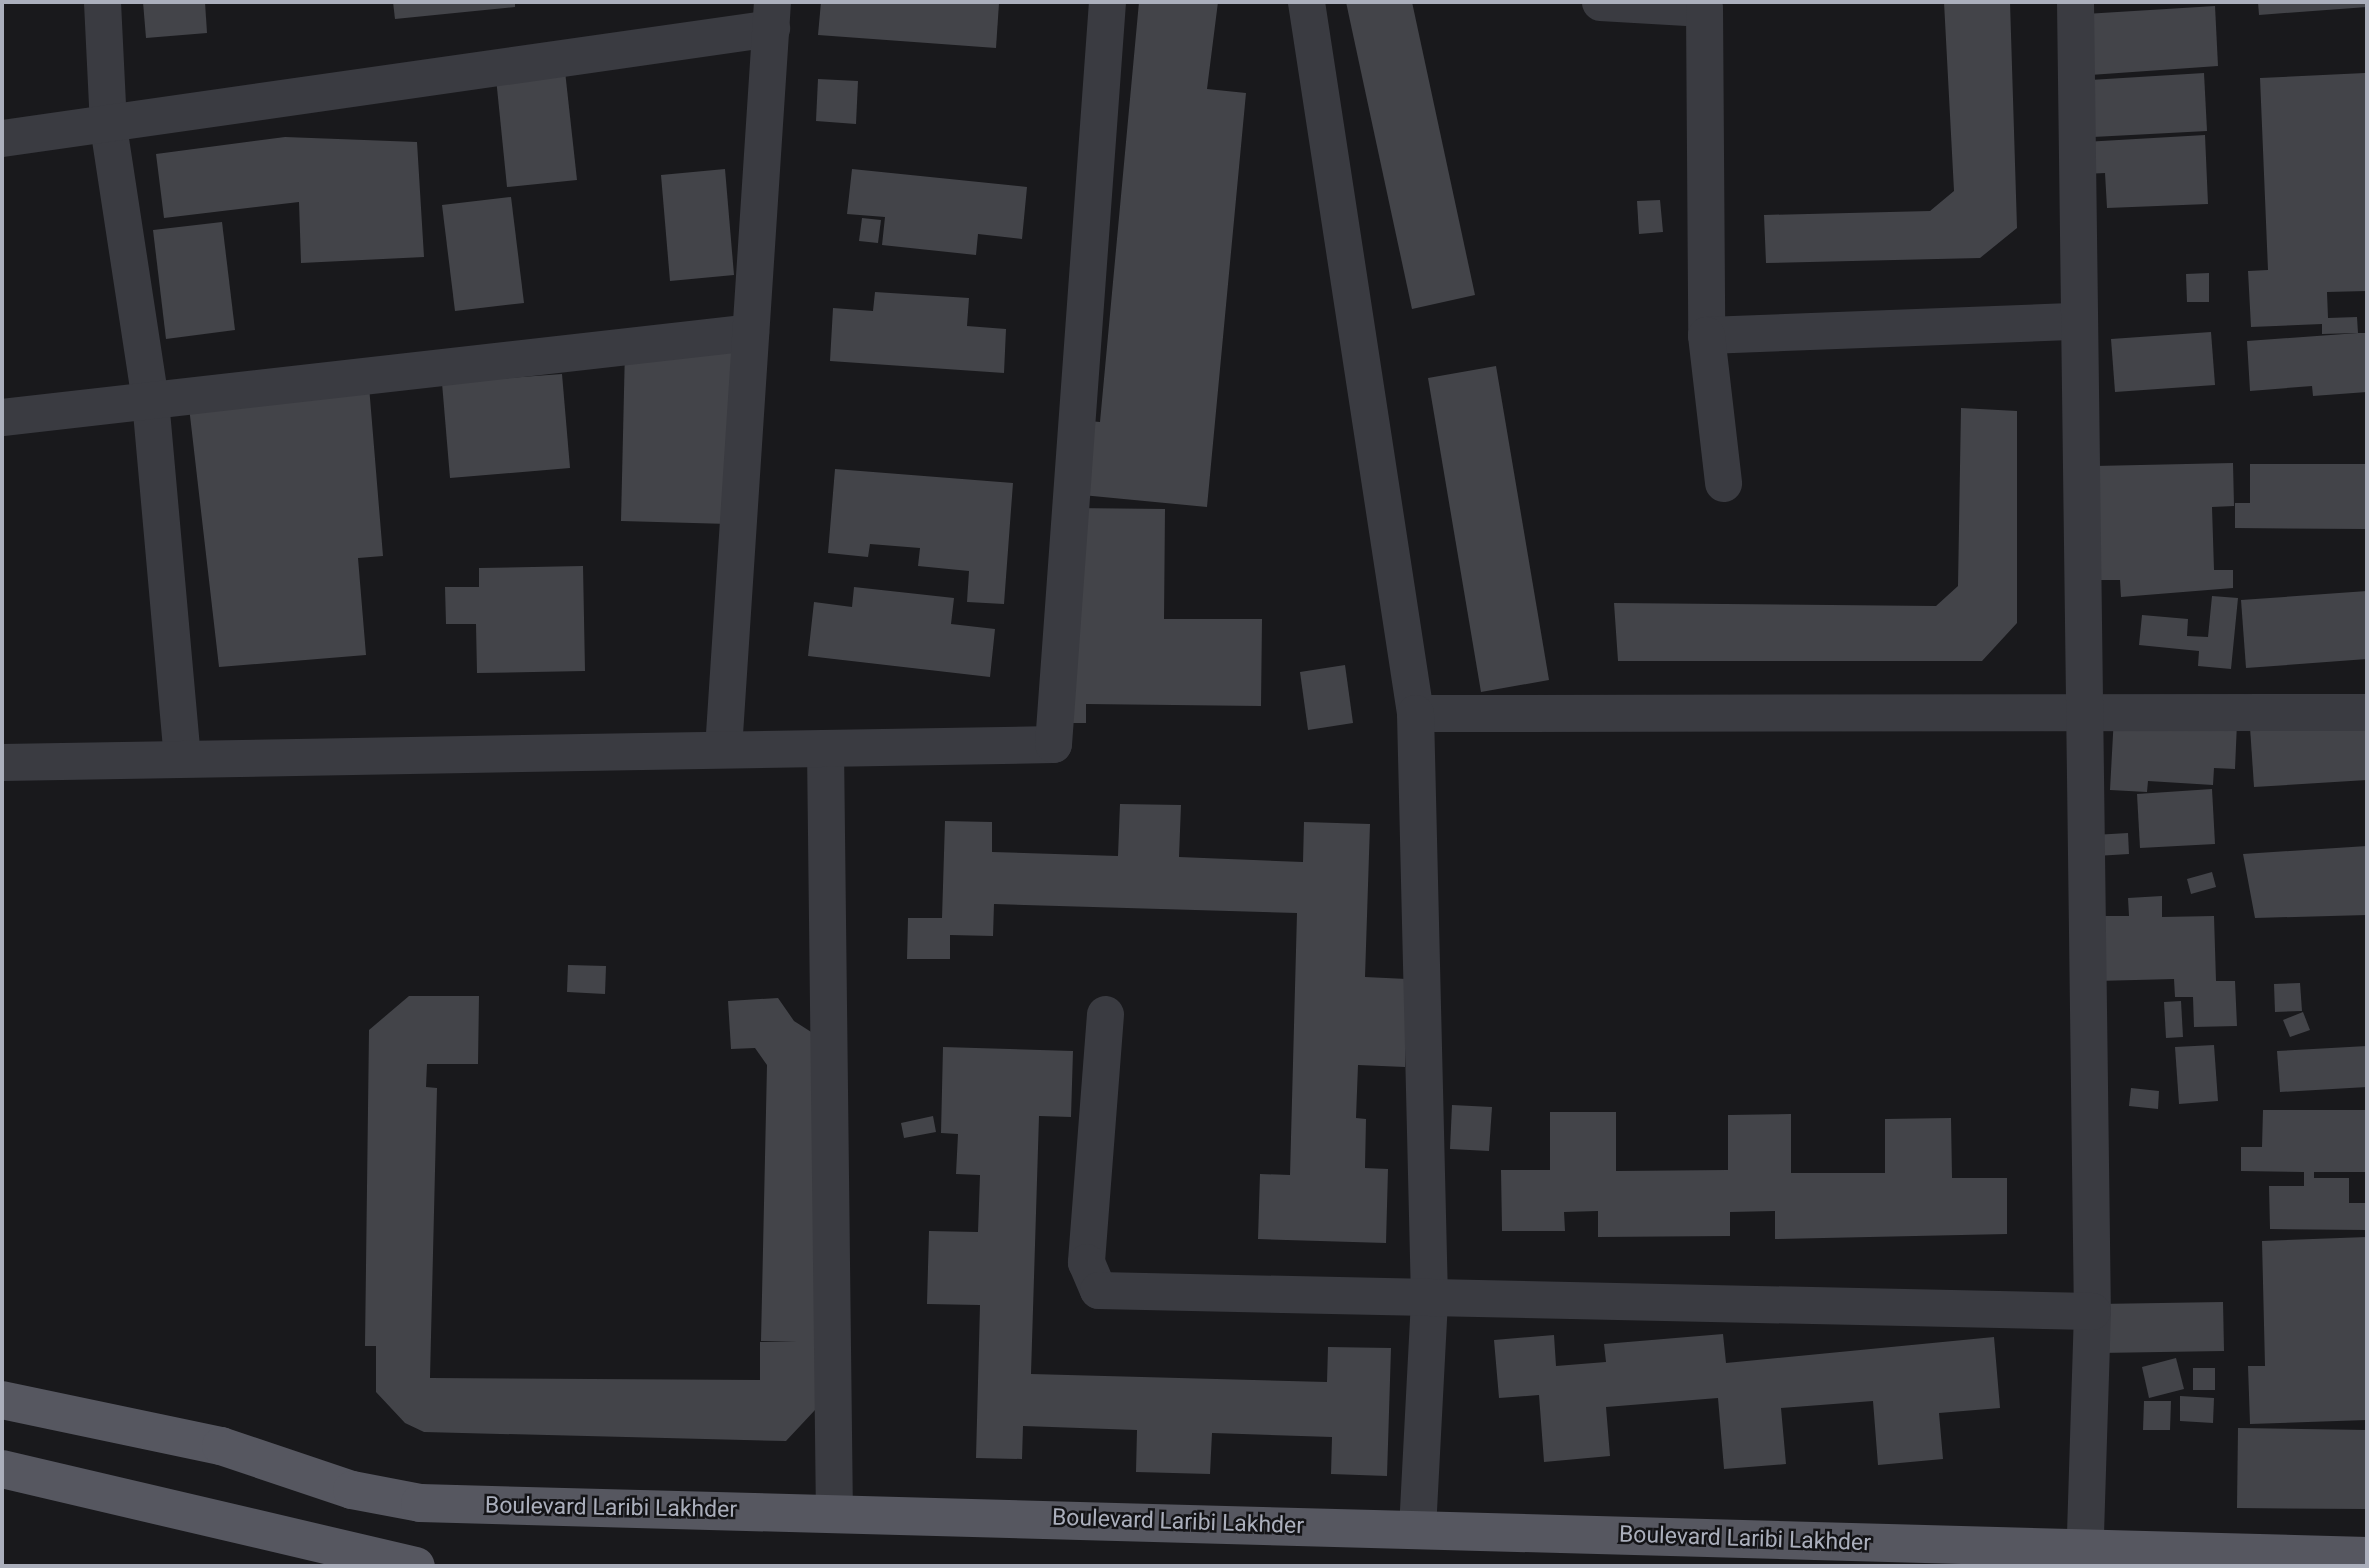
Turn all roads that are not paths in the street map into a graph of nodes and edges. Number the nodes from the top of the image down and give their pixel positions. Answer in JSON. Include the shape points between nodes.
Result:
{"nodes":[{"id":1,"x":102,"y":2,"type":"edge"},
{"id":2,"x":1107,"y":2,"type":"edge"},
{"id":3,"x":1306,"y":2,"type":"edge"},
{"id":4,"x":1600,"y":2,"type":"edge"},
{"id":5,"x":2076,"y":2,"type":"edge"},
{"id":6,"x":771,"y":15,"type":"edge"},
{"id":7,"x":108,"y":126,"type":"junction"},
{"id":8,"x":2,"y":138,"type":"edge"},
{"id":9,"x":2077,"y":321,"type":"junction"},
{"id":10,"x":750,"y":332,"type":"junction"},
{"id":11,"x":1706,"y":335,"type":"junction"},
{"id":12,"x":150,"y":400,"type":"junction"},
{"id":13,"x":2,"y":417,"type":"edge"},
{"id":14,"x":1723,"y":483,"type":"dead end"},
{"id":15,"x":2367,"y":712,"type":"edge"},
{"id":16,"x":1415,"y":713,"type":"junction"},
{"id":17,"x":2088,"y":713,"type":"junction"},
{"id":18,"x":825,"y":748,"type":"junction"},
{"id":19,"x":723,"y":749,"type":"junction"},
{"id":20,"x":183,"y":758,"type":"junction"},
{"id":21,"x":2,"y":762,"type":"edge"},
{"id":22,"x":1105,"y":1014,"type":"dead end"},
{"id":23,"x":1429,"y":1300,"type":"junction"},
{"id":24,"x":2092,"y":1311,"type":"junction"},
{"id":25,"x":2,"y":1400,"type":"edge"},
{"id":26,"x":2,"y":1469,"type":"edge"},
{"id":27,"x":834,"y":1513,"type":"junction"},
{"id":28,"x":1417,"y":1529,"type":"junction"},
{"id":29,"x":2367,"y":1556,"type":"edge"},
{"id":30,"x":2085,"y":1557,"type":"edge"},
{"id":31,"x":416,"y":1566,"type":"edge"}],
"edges":[{"from":1,"to":7,"type":"street"},
{"from":2,"to":18,"type":"street","via":[[1053,744]]},
{"from":3,"to":16,"type":"street"},
{"from":4,"to":11,"type":"street","via":[[1704,8]]},
{"from":5,"to":9,"type":"street"},
{"from":6,"to":7,"type":"street"},
{"from":6,"to":10,"type":"street"},
{"from":7,"to":8,"type":"street"},
{"from":7,"to":12,"type":"street"},
{"from":9,"to":11,"type":"street"},
{"from":9,"to":17,"type":"street"},
{"from":10,"to":12,"type":"street"},
{"from":10,"to":19,"type":"street"},
{"from":11,"to":14,"type":"street"},
{"from":12,"to":13,"type":"street"},
{"from":12,"to":20,"type":"street"},
{"from":15,"to":17,"type":"street"},
{"from":16,"to":17,"type":"street"},
{"from":16,"to":23,"type":"street"},
{"from":17,"to":24,"type":"street"},
{"from":18,"to":19,"type":"street"},
{"from":18,"to":27,"type":"street"},
{"from":19,"to":20,"type":"street"},
{"from":20,"to":21,"type":"street"},
{"from":22,"to":23,"type":"street","via":[[1086,1262],[1098,1290]]},
{"from":23,"to":24,"type":"street"},
{"from":23,"to":28,"type":"street"},
{"from":24,"to":30,"type":"street"},
{"from":25,"to":27,"type":"main road","name":"Boulevard Laribi Lakhder","via":[[221,1446],[352,1489],[420,1503]]},
{"from":26,"to":31,"type":"main road"},
{"from":27,"to":28,"type":"main road","name":"Boulevard Laribi Lakhder"},
{"from":28,"to":30,"type":"main road","name":"Boulevard Laribi Lakhder"},
{"from":29,"to":30,"type":"main road","name":"Boulevard Laribi Lakhder"}]}
